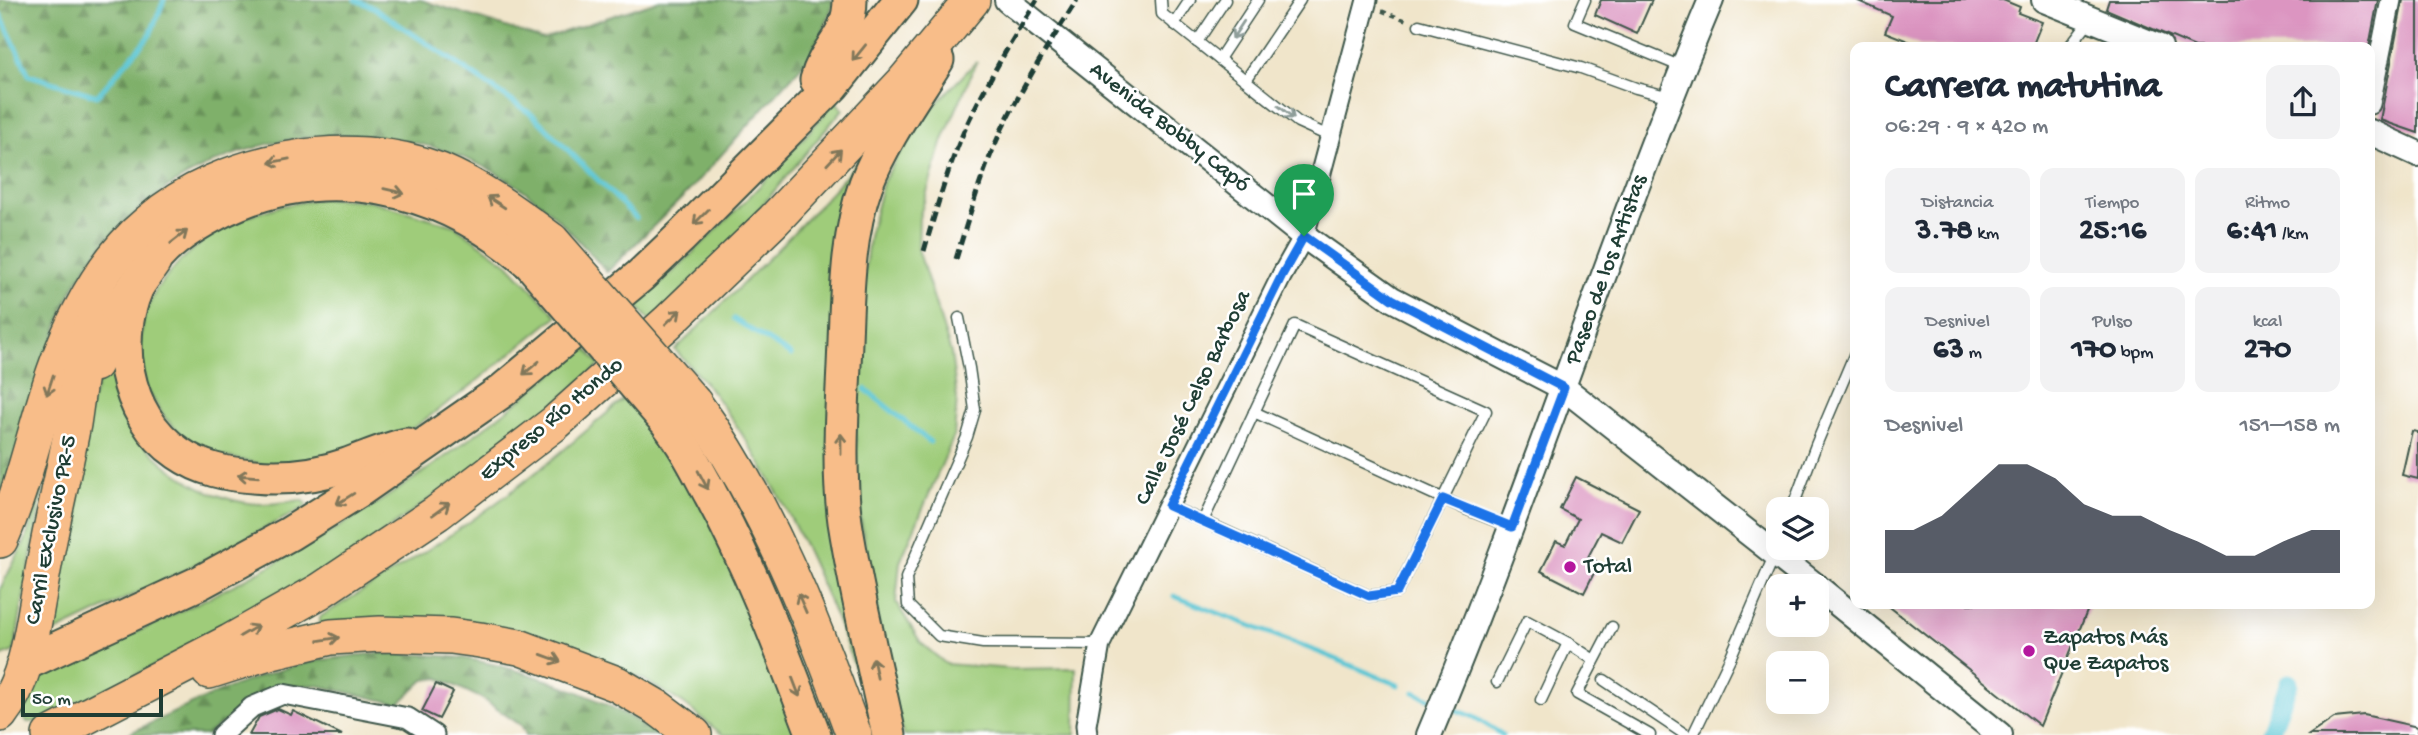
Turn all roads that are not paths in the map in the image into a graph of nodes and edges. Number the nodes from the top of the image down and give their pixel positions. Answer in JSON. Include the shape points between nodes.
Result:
{"nodes":[{"id":1,"x":850,"y":0,"type":"edge"},
{"id":2,"x":901,"y":0,"type":"edge"},
{"id":3,"x":973,"y":0,"type":"edge"},
{"id":4,"x":1007,"y":0,"type":"edge"},
{"id":5,"x":1161,"y":0,"type":"edge"},
{"id":6,"x":1190,"y":0,"type":"edge"},
{"id":7,"x":1225,"y":0,"type":"edge"},
{"id":8,"x":1258,"y":0,"type":"edge"},
{"id":9,"x":1300,"y":0,"type":"edge"},
{"id":10,"x":1367,"y":0,"type":"edge"},
{"id":11,"x":1585,"y":0,"type":"edge"},
{"id":12,"x":1711,"y":0,"type":"edge"},
{"id":13,"x":2045,"y":0,"type":"edge"},
{"id":14,"x":2391,"y":0,"type":"edge"},
{"id":15,"x":2090,"y":19,"type":"junction"},
{"id":16,"x":1174,"y":24,"type":"junction"},
{"id":17,"x":1419,"y":25,"type":"dead end"},
{"id":18,"x":2073,"y":42,"type":"edge"},
{"id":19,"x":2148,"y":42,"type":"edge"},
{"id":20,"x":1198,"y":43,"type":"junction"},
{"id":21,"x":1219,"y":59,"type":"junction"},
{"id":22,"x":1683,"y":67,"type":"junction"},
{"id":23,"x":2375,"y":79,"type":"edge"},
{"id":24,"x":1246,"y":80,"type":"junction"},
{"id":25,"x":1671,"y":97,"type":"junction"},
{"id":26,"x":808,"y":110,"type":"junction"},
{"id":27,"x":2375,"y":134,"type":"edge"},
{"id":28,"x":1331,"y":136,"type":"junction"},
{"id":29,"x":2418,"y":153,"type":"edge"},
{"id":30,"x":1304,"y":236,"type":"junction"},
{"id":31,"x":541,"y":252,"type":"junction"},
{"id":32,"x":113,"y":259,"type":"junction"},
{"id":33,"x":153,"y":261,"type":"junction"},
{"id":34,"x":959,"y":318,"type":"dead end"},
{"id":35,"x":1850,"y":365,"type":"edge"},
{"id":36,"x":1564,"y":388,"type":"junction"},
{"id":37,"x":681,"y":412,"type":"junction"},
{"id":38,"x":1254,"y":412,"type":"junction"},
{"id":39,"x":73,"y":424,"type":"junction"},
{"id":40,"x":433,"y":440,"type":"junction"},
{"id":41,"x":1796,"y":497,"type":"edge"},
{"id":42,"x":1443,"y":499,"type":"junction"},
{"id":43,"x":1168,"y":506,"type":"junction"},
{"id":44,"x":1203,"y":520,"type":"junction"},
{"id":45,"x":1512,"y":527,"type":"junction"},
{"id":46,"x":0,"y":540,"type":"edge"},
{"id":47,"x":1766,"y":541,"type":"edge"},
{"id":48,"x":1772,"y":560,"type":"edge"},
{"id":49,"x":1789,"y":560,"type":"edge"},
{"id":50,"x":1803,"y":574,"type":"edge"},
{"id":51,"x":1829,"y":597,"type":"edge"},
{"id":52,"x":1612,"y":627,"type":"dead end"},
{"id":53,"x":1568,"y":643,"type":"junction"},
{"id":54,"x":1100,"y":644,"type":"junction"},
{"id":55,"x":1594,"y":660,"type":"junction"},
{"id":56,"x":13,"y":668,"type":"edge"},
{"id":57,"x":168,"y":675,"type":"junction"},
{"id":58,"x":1605,"y":680,"type":"dead end"},
{"id":59,"x":1497,"y":682,"type":"dead end"},
{"id":60,"x":1541,"y":700,"type":"dead end"},
{"id":61,"x":0,"y":714,"type":"edge"},
{"id":62,"x":50,"y":735,"type":"edge"},
{"id":63,"x":221,"y":735,"type":"edge"},
{"id":64,"x":434,"y":735,"type":"edge"},
{"id":65,"x":694,"y":735,"type":"edge"},
{"id":66,"x":814,"y":735,"type":"edge"},
{"id":67,"x":854,"y":735,"type":"edge"},
{"id":68,"x":889,"y":735,"type":"edge"},
{"id":69,"x":1087,"y":735,"type":"edge"},
{"id":70,"x":1429,"y":735,"type":"edge"},
{"id":71,"x":1650,"y":735,"type":"edge"},
{"id":72,"x":1686,"y":735,"type":"edge"},
{"id":73,"x":1693,"y":735,"type":"edge"},
{"id":74,"x":2000,"y":735,"type":"edge"}],
"edges":[{"from":1,"to":26,"type":"highway","via":[[850,16],[820,67]]},
{"from":2,"to":26,"type":"highway","one_way":true},
{"from":57,"to":3,"type":"highway","name":"Expreso Río Hondo","one_way":true,"via":[[320,590],[437,513],[555,423],[774,220],[904,82]]},
{"from":68,"to":3,"type":"highway","one_way":true,"via":[[845,521],[841,403],[847,274],[858,212],[873,167]]},
{"from":4,"to":30,"type":"street","name":"Avenida Bobby Capó"},
{"from":5,"to":16,"type":"lane","via":[[1161,14]]},
{"from":6,"to":16,"type":"lane"},
{"from":7,"to":20,"type":"lane"},
{"from":8,"to":21,"type":"lane","one_way":true},
{"from":9,"to":24,"type":"lane"},
{"from":10,"to":28,"type":"street","name":"Calle José Celso Barbosa"},
{"from":11,"to":22,"type":"lane","via":[[1576,23]]},
{"from":12,"to":22,"type":"street","name":"Paseo de los Artistas"},
{"from":13,"to":15,"type":"street"},
{"from":14,"to":23,"type":"street"},
{"from":15,"to":18,"type":"lane"},
{"from":15,"to":19,"type":"street"},
{"from":16,"to":20,"type":"lane"},
{"from":17,"to":25,"type":"lane"},
{"from":20,"to":21,"type":"lane"},
{"from":21,"to":24,"type":"lane"},
{"from":22,"to":25,"type":"street","name":"Paseo de los Artistas"},
{"from":24,"to":28,"type":"lane","one_way":true,"via":[[1298,121]]},
{"from":25,"to":36,"type":"street","name":"Paseo de los Artistas"},
{"from":26,"to":40,"type":"highway","one_way":true,"via":[[640,276],[502,391]]},
{"from":27,"to":29,"type":"street"},
{"from":28,"to":30,"type":"street","name":"Calle José Celso Barbosa"},
{"from":30,"to":36,"type":"street","name":"Avenida Bobby Capó","via":[[1392,299]]},
{"from":30,"to":43,"type":"street","name":"Calle José Celso Barbosa"},
{"from":31,"to":32,"type":"highway","one_way":true,"via":[[499,203],[439,171],[396,159],[341,154],[273,161],[227,177],[166,209]]},
{"from":33,"to":31,"type":"highway","one_way":true,"via":[[188,229],[242,202],[308,185],[336,184],[387,189],[439,204],[490,232]]},
{"from":31,"to":37,"type":"highway","bridge":true},
{"from":32,"to":39,"type":"highway","via":[[84,347]]},
{"from":32,"to":46,"type":"highway","one_way":true,"via":[[67,338]]},
{"from":33,"to":39,"type":"highway","via":[[103,341]]},
{"from":40,"to":33,"type":"highway","one_way":true,"via":[[391,448],[346,466],[288,477],[225,473],[176,452],[156,434],[138,403],[126,357],[128,312]]},
{"from":34,"to":54,"type":"lane","via":[[975,410],[906,578],[908,606],[939,636],[983,643]]},
{"from":35,"to":41,"type":"lane"},
{"from":36,"to":45,"type":"street","name":"Paseo de los Artistas"},
{"from":36,"to":47,"type":"street","name":"Avenida Bobby Capó"},
{"from":37,"to":66,"type":"highway","one_way":true,"via":[[683,442],[732,534]]},
{"from":67,"to":37,"type":"highway","one_way":true,"via":[[786,566],[732,460],[718,436]]},
{"from":38,"to":42,"type":"lane"},
{"from":38,"to":42,"type":"lane","via":[[1295,325],[1486,411]]},
{"from":38,"to":44,"type":"lane"},
{"from":39,"to":56,"type":"highway","name":"Carril Exclusivo PR-5"},
{"from":40,"to":56,"type":"highway","one_way":true,"via":[[289,534],[201,582]]},
{"from":42,"to":44,"type":"lane","via":[[1397,592],[1369,596]]},
{"from":42,"to":45,"type":"lane"},
{"from":43,"to":44,"type":"lane"},
{"from":43,"to":54,"type":"street","name":"Calle José Celso Barbosa"},
{"from":45,"to":70,"type":"street","name":"Paseo de los Artistas"},
{"from":48,"to":73,"type":"lane"},
{"from":49,"to":50,"type":"street","name":"Avenida Bobby Capó"},
{"from":51,"to":74,"type":"street","name":"Avenida Bobby Capó"},
{"from":52,"to":55,"type":"lane"},
{"from":53,"to":55,"type":"lane"},
{"from":53,"to":59,"type":"lane","via":[[1527,621]]},
{"from":53,"to":60,"type":"lane"},
{"from":54,"to":69,"type":"street","name":"Calle José Celso Barbosa"},
{"from":55,"to":71,"type":"lane","via":[[1577,694]]},
{"from":56,"to":61,"type":"highway","name":"Carril Exclusivo PR-5","via":[[15,689]]},
{"from":57,"to":62,"type":"highway","name":"Expreso Río Hondo"},
{"from":57,"to":65,"type":"highway","one_way":true,"via":[[192,676],[331,637],[451,636],[519,646],[617,684]]},
{"from":58,"to":72,"type":"lane"},
{"from":63,"to":64,"type":"street","via":[[252,707],[283,694],[408,718]]}]}
